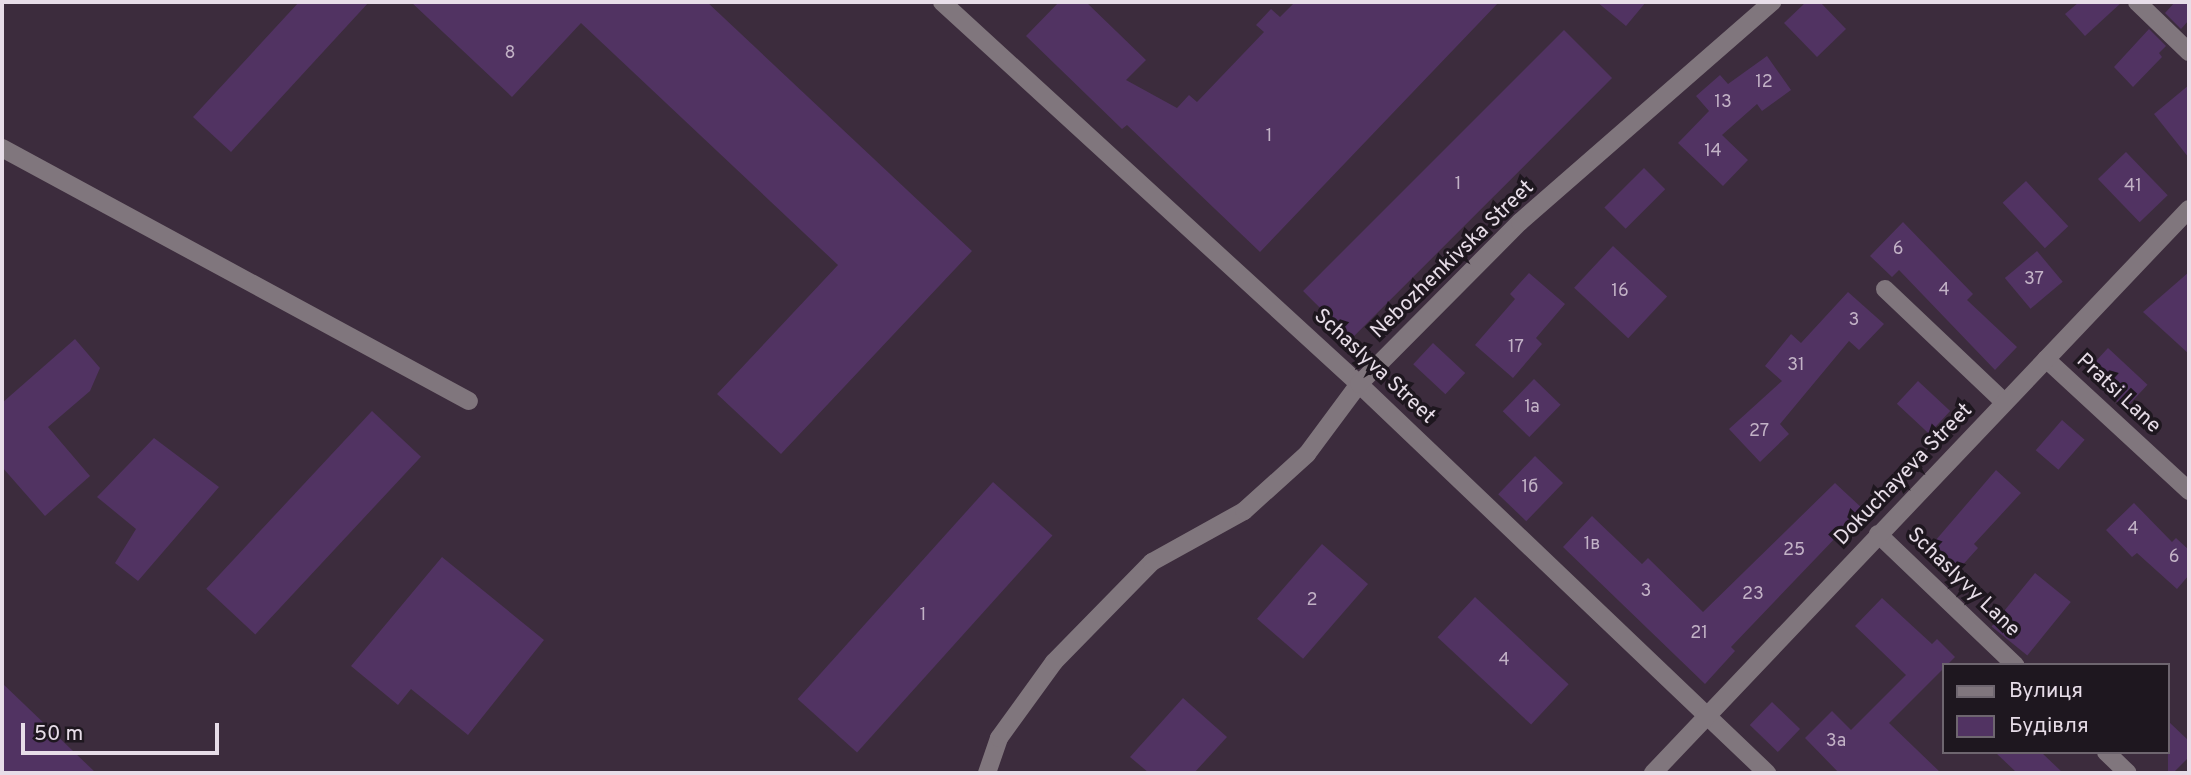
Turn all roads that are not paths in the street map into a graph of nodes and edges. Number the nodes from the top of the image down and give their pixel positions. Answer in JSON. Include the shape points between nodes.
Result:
{"nodes":[{"id":1,"x":943,"y":2,"type":"edge"},
{"id":2,"x":1772,"y":2,"type":"edge"},
{"id":3,"x":2137,"y":2,"type":"edge"},
{"id":4,"x":2189,"y":52,"type":"edge"},
{"id":5,"x":2,"y":148,"type":"edge"},
{"id":6,"x":2189,"y":209,"type":"edge"},
{"id":7,"x":1885,"y":289,"type":"dead end"},
{"id":8,"x":2046,"y":359,"type":"junction"},
{"id":9,"x":1359,"y":384,"type":"junction"},
{"id":10,"x":469,"y":401,"type":"dead end"},
{"id":11,"x":2004,"y":402,"type":"junction"},
{"id":12,"x":2189,"y":491,"type":"edge"},
{"id":13,"x":1878,"y":534,"type":"junction"},
{"id":14,"x":2013,"y":663,"type":"edge"},
{"id":15,"x":1707,"y":717,"type":"junction"},
{"id":16,"x":2108,"y":754,"type":"edge"},
{"id":17,"x":987,"y":773,"type":"edge"},
{"id":18,"x":1653,"y":773,"type":"edge"},
{"id":19,"x":1767,"y":773,"type":"edge"},
{"id":20,"x":2128,"y":773,"type":"edge"}],
"edges":[{"from":1,"to":9,"type":"street","name":"Schaslyva Street"},
{"from":2,"to":9,"type":"street","name":"Nebozhenkivska Street","via":[[1520,222]]},
{"from":3,"to":4,"type":"street"},
{"from":5,"to":10,"type":"street"},
{"from":6,"to":8,"type":"street","name":"Dokuchayeva Street"},
{"from":7,"to":11,"type":"street"},
{"from":8,"to":11,"type":"street","name":"Dokuchayeva Street"},
{"from":8,"to":12,"type":"street","name":"Pratsi Lane"},
{"from":9,"to":15,"type":"street","name":"Schaslyva Street"},
{"from":9,"to":17,"type":"street","name":"Nebozhenkivska Street","via":[[1307,454],[1244,512],[1152,562],[1054,662],[999,738]]},
{"from":11,"to":13,"type":"street","name":"Dokuchayeva Street"},
{"from":13,"to":14,"type":"street","name":"Schaslyvy Lane"},
{"from":13,"to":15,"type":"street","name":"Dokuchayeva Street"},
{"from":15,"to":18,"type":"street","name":"Dokuchayeva Street"},
{"from":15,"to":19,"type":"street","name":"Schaslyva Street"},
{"from":16,"to":20,"type":"street"}]}
